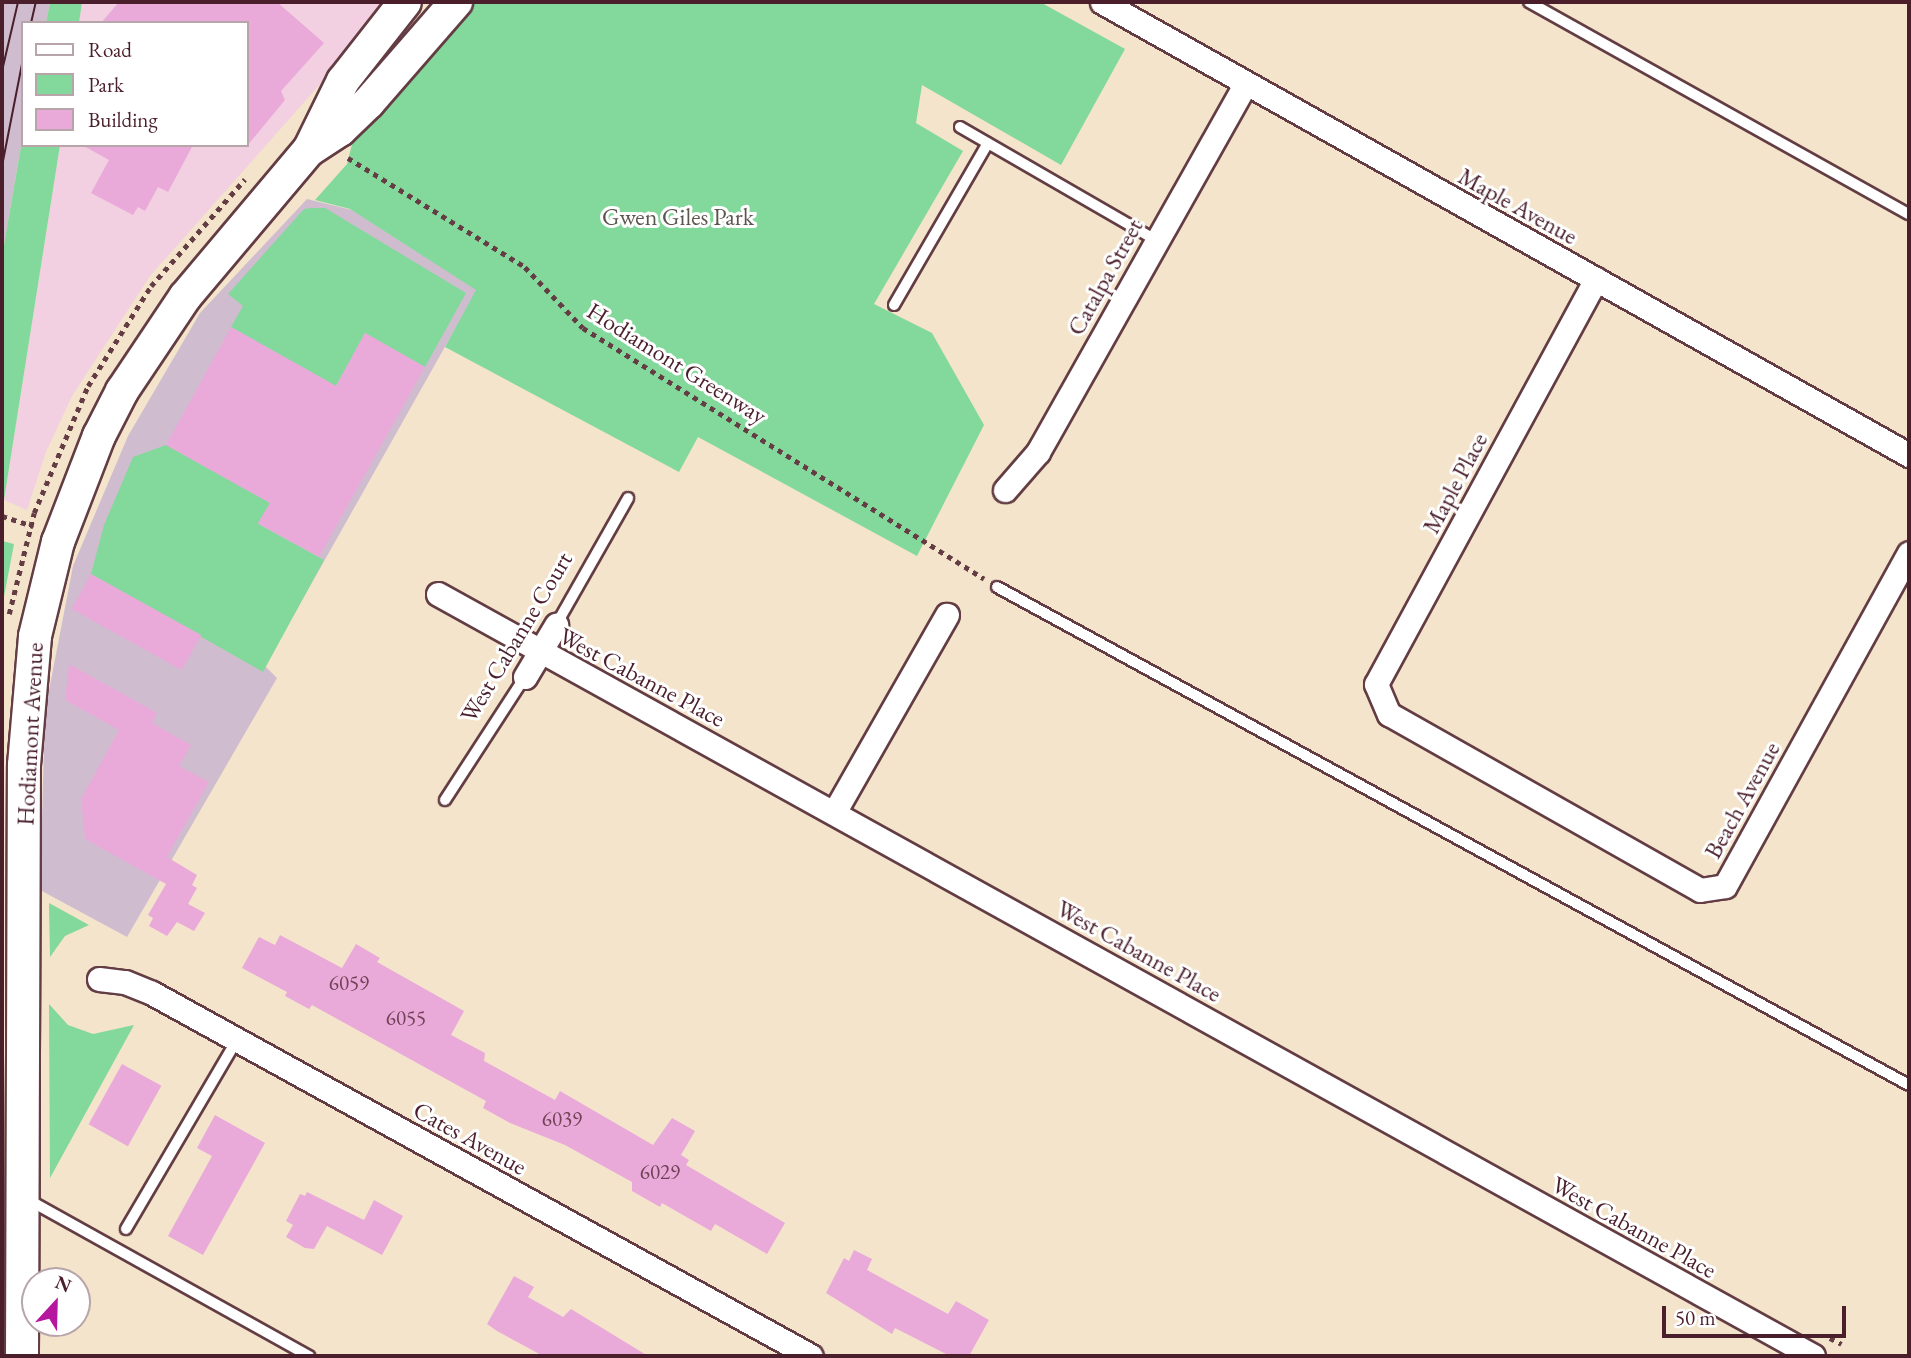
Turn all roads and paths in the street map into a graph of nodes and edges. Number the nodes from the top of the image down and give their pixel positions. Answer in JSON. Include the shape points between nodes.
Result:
{"nodes":[{"id":1,"x":405,"y":2,"type":"edge"},
{"id":2,"x":456,"y":2,"type":"edge"},
{"id":3,"x":1102,"y":2,"type":"edge"},
{"id":4,"x":1529,"y":2,"type":"edge"},
{"id":5,"x":1245,"y":84,"type":"junction"},
{"id":6,"x":960,"y":127,"type":"dead end"},
{"id":7,"x":988,"y":143,"type":"junction"},
{"id":8,"x":309,"y":150,"type":"junction"},
{"id":9,"x":348,"y":158,"type":"dead end"},
{"id":10,"x":1909,"y":214,"type":"edge"},
{"id":11,"x":1156,"y":240,"type":"junction"},
{"id":12,"x":1596,"y":279,"type":"junction"},
{"id":13,"x":894,"y":305,"type":"dead end"},
{"id":14,"x":1909,"y":455,"type":"edge"},
{"id":15,"x":1005,"y":490,"type":"dead end"},
{"id":16,"x":628,"y":498,"type":"dead end"},
{"id":17,"x":2,"y":516,"type":"edge"},
{"id":18,"x":60,"y":535,"type":"junction"},
{"id":19,"x":1909,"y":553,"type":"edge"},
{"id":20,"x":997,"y":587,"type":"joint"},
{"id":21,"x":438,"y":594,"type":"dead end"},
{"id":22,"x":947,"y":615,"type":"dead end"},
{"id":23,"x":556,"y":625,"type":"joint"},
{"id":24,"x":541,"y":652,"type":"junction"},
{"id":25,"x":525,"y":677,"type":"joint"},
{"id":26,"x":1389,"y":715,"type":"joint"},
{"id":27,"x":445,"y":800,"type":"dead end"},
{"id":28,"x":835,"y":811,"type":"junction"},
{"id":29,"x":99,"y":979,"type":"dead end"},
{"id":30,"x":237,"y":1040,"type":"junction"},
{"id":31,"x":1909,"y":1085,"type":"edge"},
{"id":32,"x":23,"y":1196,"type":"junction"},
{"id":33,"x":126,"y":1229,"type":"dead end"},
{"id":34,"x":22,"y":1356,"type":"edge"},
{"id":35,"x":309,"y":1356,"type":"edge"},
{"id":36,"x":811,"y":1356,"type":"edge"},
{"id":37,"x":1813,"y":1356,"type":"edge"}],
"edges":[{"from":1,"to":8,"type":"street","name":"Hodiamont Avenue","via":[[343,81]]},
{"from":2,"to":8,"type":"street","name":"Hodiamont Avenue","via":[[369,102],[340,130]]},
{"from":3,"to":5,"type":"street","name":"Maple Avenue"},
{"from":4,"to":10,"type":"lane"},
{"from":5,"to":11,"type":"street","name":"Catalpa Street"},
{"from":5,"to":12,"type":"street","name":"Maple Avenue"},
{"from":6,"to":7,"type":"lane"},
{"from":7,"to":11,"type":"lane"},
{"from":7,"to":13,"type":"lane"},
{"from":8,"to":18,"type":"street","name":"Hodiamont Avenue","via":[[194,286],[153,344],[99,436]]},
{"from":9,"to":20,"type":"path","name":"Hodiamont Greenway","via":[[525,267],[583,328]]},
{"from":11,"to":15,"type":"street","name":"Catalpa Street","via":[[1038,452]]},
{"from":12,"to":14,"type":"street","name":"Maple Avenue"},
{"from":12,"to":26,"type":"street","name":"Maple Place","via":[[1376,684]]},
{"from":16,"to":23,"type":"lane","name":"West Cabanne Court"},
{"from":17,"to":18,"type":"path"},
{"from":18,"to":32,"type":"street","name":"Hodiamont Avenue","via":[[35,636],[27,702]]},
{"from":19,"to":26,"type":"street","name":"Beach Avenue","via":[[1725,886],[1700,890]]},
{"from":20,"to":31,"type":"lane"},
{"from":21,"to":24,"type":"street","name":"West Cabanne Place"},
{"from":22,"to":28,"type":"street"},
{"from":23,"to":24,"type":"street","name":"West Cabanne Court"},
{"from":24,"to":25,"type":"street","name":"West Cabanne Court"},
{"from":24,"to":28,"type":"street","name":"West Cabanne Place"},
{"from":25,"to":27,"type":"lane","name":"West Cabanne Court"},
{"from":28,"to":37,"type":"street","name":"West Cabanne Place"},
{"from":29,"to":30,"type":"street","name":"Cates Avenue","via":[[125,982],[152,993]]},
{"from":30,"to":33,"type":"lane"},
{"from":30,"to":36,"type":"street","name":"Cates Avenue"},
{"from":32,"to":34,"type":"street","name":"Hodiamont Avenue"},
{"from":32,"to":35,"type":"lane"}]}
